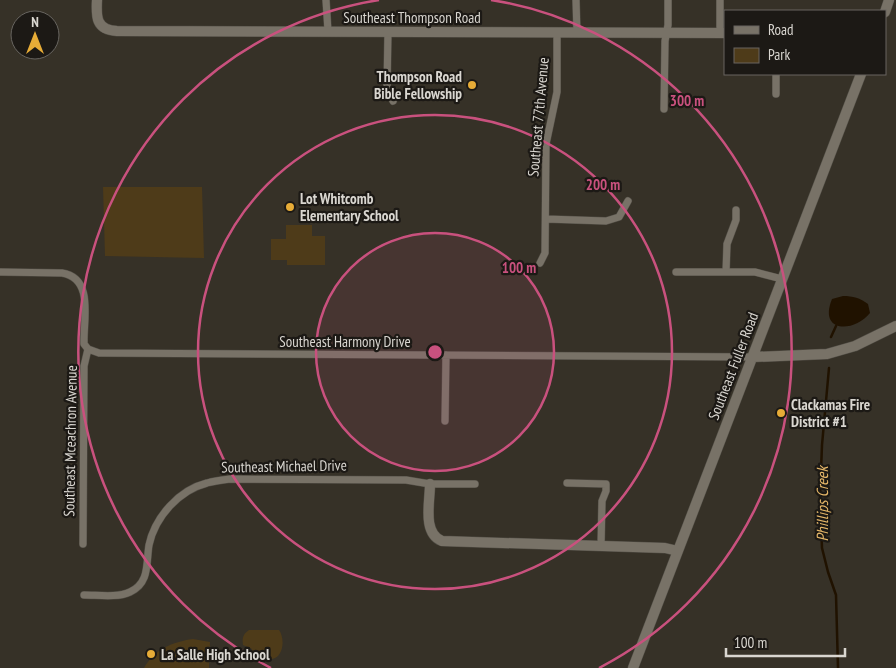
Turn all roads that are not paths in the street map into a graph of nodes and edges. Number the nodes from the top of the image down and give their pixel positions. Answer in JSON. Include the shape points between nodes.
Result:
{"nodes":[{"id":1,"x":97,"y":0,"type":"edge"},
{"id":2,"x":326,"y":0,"type":"edge"},
{"id":3,"x":576,"y":0,"type":"edge"},
{"id":4,"x":668,"y":0,"type":"edge"},
{"id":5,"x":720,"y":0,"type":"edge"},
{"id":6,"x":328,"y":31,"type":"junction"},
{"id":7,"x":388,"y":32,"type":"junction"},
{"id":8,"x":558,"y":33,"type":"junction"},
{"id":9,"x":577,"y":33,"type":"junction"},
{"id":10,"x":666,"y":33,"type":"junction"},
{"id":11,"x":722,"y":33,"type":"edge"},
{"id":12,"x":776,"y":75,"type":"edge"},
{"id":13,"x":861,"y":75,"type":"edge"},
{"id":14,"x":776,"y":94,"type":"dead end"},
{"id":15,"x":393,"y":101,"type":"dead end"},
{"id":16,"x":664,"y":109,"type":"dead end"},
{"id":17,"x":628,"y":201,"type":"dead end"},
{"id":18,"x":736,"y":210,"type":"dead end"},
{"id":19,"x":546,"y":219,"type":"junction"},
{"id":20,"x":540,"y":264,"type":"dead end"},
{"id":21,"x":0,"y":272,"type":"edge"},
{"id":22,"x":676,"y":272,"type":"dead end"},
{"id":23,"x":726,"y":272,"type":"junction"},
{"id":24,"x":782,"y":279,"type":"junction"},
{"id":25,"x":896,"y":326,"type":"edge"},
{"id":26,"x":88,"y":349,"type":"junction"},
{"id":27,"x":446,"y":355,"type":"junction"},
{"id":28,"x":753,"y":357,"type":"junction"},
{"id":29,"x":445,"y":421,"type":"dead end"},
{"id":30,"x":567,"y":483,"type":"dead end"},
{"id":31,"x":430,"y":484,"type":"junction"},
{"id":32,"x":475,"y":484,"type":"dead end"},
{"id":33,"x":83,"y":544,"type":"dead end"},
{"id":34,"x":601,"y":546,"type":"junction"},
{"id":35,"x":678,"y":551,"type":"junction"},
{"id":36,"x":84,"y":595,"type":"dead end"},
{"id":37,"x":633,"y":668,"type":"edge"}],
"edges":[{"from":1,"to":6,"type":"street","name":"Southeast Thompson Road","via":[[97,18],[109,30]]},
{"from":2,"to":6,"type":"street"},
{"from":3,"to":9,"type":"street"},
{"from":4,"to":10,"type":"street"},
{"from":5,"to":11,"type":"street"},
{"from":6,"to":7,"type":"street","name":"Southeast Thompson Road"},
{"from":7,"to":8,"type":"street","name":"Southeast Thompson Road"},
{"from":7,"to":15,"type":"street","via":[[387,87]]},
{"from":8,"to":9,"type":"street","name":"Southeast Thompson Road"},
{"from":8,"to":19,"type":"street","name":"Southeast 77th Avenue","via":[[557,92],[546,144]]},
{"from":9,"to":10,"type":"street","name":"Southeast Thompson Road"},
{"from":10,"to":11,"type":"street","name":"Southeast Thompson Road"},
{"from":10,"to":16,"type":"street"},
{"from":12,"to":14,"type":"street"},
{"from":13,"to":24,"type":"street","name":"Southeast Fuller Road"},
{"from":17,"to":19,"type":"street","via":[[619,216],[606,221]]},
{"from":18,"to":23,"type":"street","via":[[736,220],[727,244]]},
{"from":19,"to":20,"type":"street","name":"Southeast 77th Avenue","via":[[545,253]]},
{"from":21,"to":26,"type":"street","name":"Southeast Mceachron Avenue","via":[[62,273],[79,281],[84,298],[84,344]]},
{"from":22,"to":23,"type":"street"},
{"from":23,"to":24,"type":"street","via":[[762,272]]},
{"from":24,"to":28,"type":"street","name":"Southeast Fuller Road"},
{"from":25,"to":28,"type":"street","via":[[854,346],[827,354]]},
{"from":26,"to":27,"type":"street","name":"Southeast Harmony Drive","via":[[106,353]]},
{"from":26,"to":33,"type":"street","name":"Southeast Mceachron Avenue","via":[[84,366]]},
{"from":27,"to":28,"type":"street","name":"Southeast Harmony Drive"},
{"from":27,"to":29,"type":"street"},
{"from":28,"to":35,"type":"street","name":"Southeast Fuller Road"},
{"from":30,"to":34,"type":"street","via":[[606,484],[602,501]]},
{"from":31,"to":32,"type":"street","name":"Southeast Michael Drive"},
{"from":31,"to":34,"type":"street","via":[[430,530],[442,542]]},
{"from":31,"to":36,"type":"street","name":"Southeast Michael Drive","via":[[406,480],[230,479],[206,483],[183,495],[167,510],[154,532],[144,578],[132,592]]},
{"from":34,"to":35,"type":"street"},
{"from":35,"to":37,"type":"street","name":"Southeast Fuller Road"}]}
